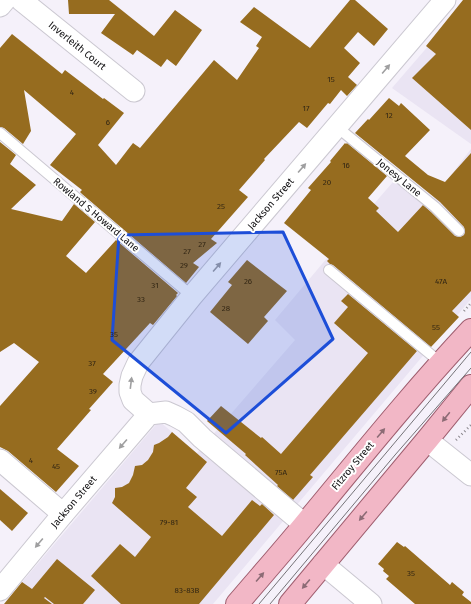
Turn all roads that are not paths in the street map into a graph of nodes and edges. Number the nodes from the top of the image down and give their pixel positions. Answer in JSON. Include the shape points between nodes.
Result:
{"nodes":[{"id":1,"x":5,"y":0,"type":"edge"},
{"id":2,"x":21,"y":0,"type":"edge"},
{"id":3,"x":445,"y":0,"type":"edge"},
{"id":4,"x":0,"y":6,"type":"edge"},
{"id":5,"x":134,"y":91,"type":"dead end"},
{"id":6,"x":337,"y":127,"type":"junction"},
{"id":7,"x":0,"y":133,"type":"edge"},
{"id":8,"x":459,"y":231,"type":"dead end"},
{"id":9,"x":329,"y":270,"type":"dead end"},
{"id":10,"x":192,"y":296,"type":"junction"},
{"id":11,"x":471,"y":330,"type":"edge"},
{"id":12,"x":440,"y":363,"type":"junction"},
{"id":13,"x":471,"y":386,"type":"edge"},
{"id":14,"x":149,"y":414,"type":"junction"},
{"id":15,"x":427,"y":440,"type":"junction"},
{"id":16,"x":0,"y":460,"type":"edge"},
{"id":17,"x":471,"y":475,"type":"edge"},
{"id":18,"x":63,"y":514,"type":"junction"},
{"id":19,"x":305,"y":525,"type":"junction"},
{"id":20,"x":323,"y":564,"type":"junction"},
{"id":21,"x":0,"y":590,"type":"edge"},
{"id":22,"x":237,"y":604,"type":"edge"},
{"id":23,"x":290,"y":604,"type":"edge"},
{"id":24,"x":371,"y":604,"type":"edge"}],
"edges":[{"from":1,"to":4,"type":"street"},
{"from":2,"to":5,"type":"street","name":"Inverleith Court"},
{"from":6,"to":3,"type":"street","name":"Jackson Street","one_way":true},
{"from":6,"to":8,"type":"lane","name":"Jonesy Lane"},
{"from":10,"to":6,"type":"street","name":"Jackson Street","one_way":true},
{"from":7,"to":10,"type":"lane","name":"Rowland S Howard Lane"},
{"from":9,"to":12,"type":"lane"},
{"from":14,"to":10,"type":"street","name":"Jackson Street","one_way":true,"via":[[134,400],[130,392],[132,376],[138,363]]},
{"from":11,"to":12,"type":"main road","name":"Fitzroy Street"},
{"from":19,"to":12,"type":"main road","name":"Fitzroy Street","one_way":true},
{"from":13,"to":15,"type":"main road","one_way":true},
{"from":14,"to":18,"type":"street","name":"Jackson Street","one_way":true},
{"from":14,"to":19,"type":"street","via":[[166,412],[186,422]]},
{"from":15,"to":17,"type":"street"},
{"from":15,"to":20,"type":"main road","one_way":true},
{"from":16,"to":18,"type":"street"},
{"from":18,"to":21,"type":"street","name":"Jackson Street","one_way":true},
{"from":22,"to":19,"type":"main road","name":"Fitzroy Street","one_way":true},
{"from":20,"to":23,"type":"main road","one_way":true},
{"from":20,"to":24,"type":"street"}]}
